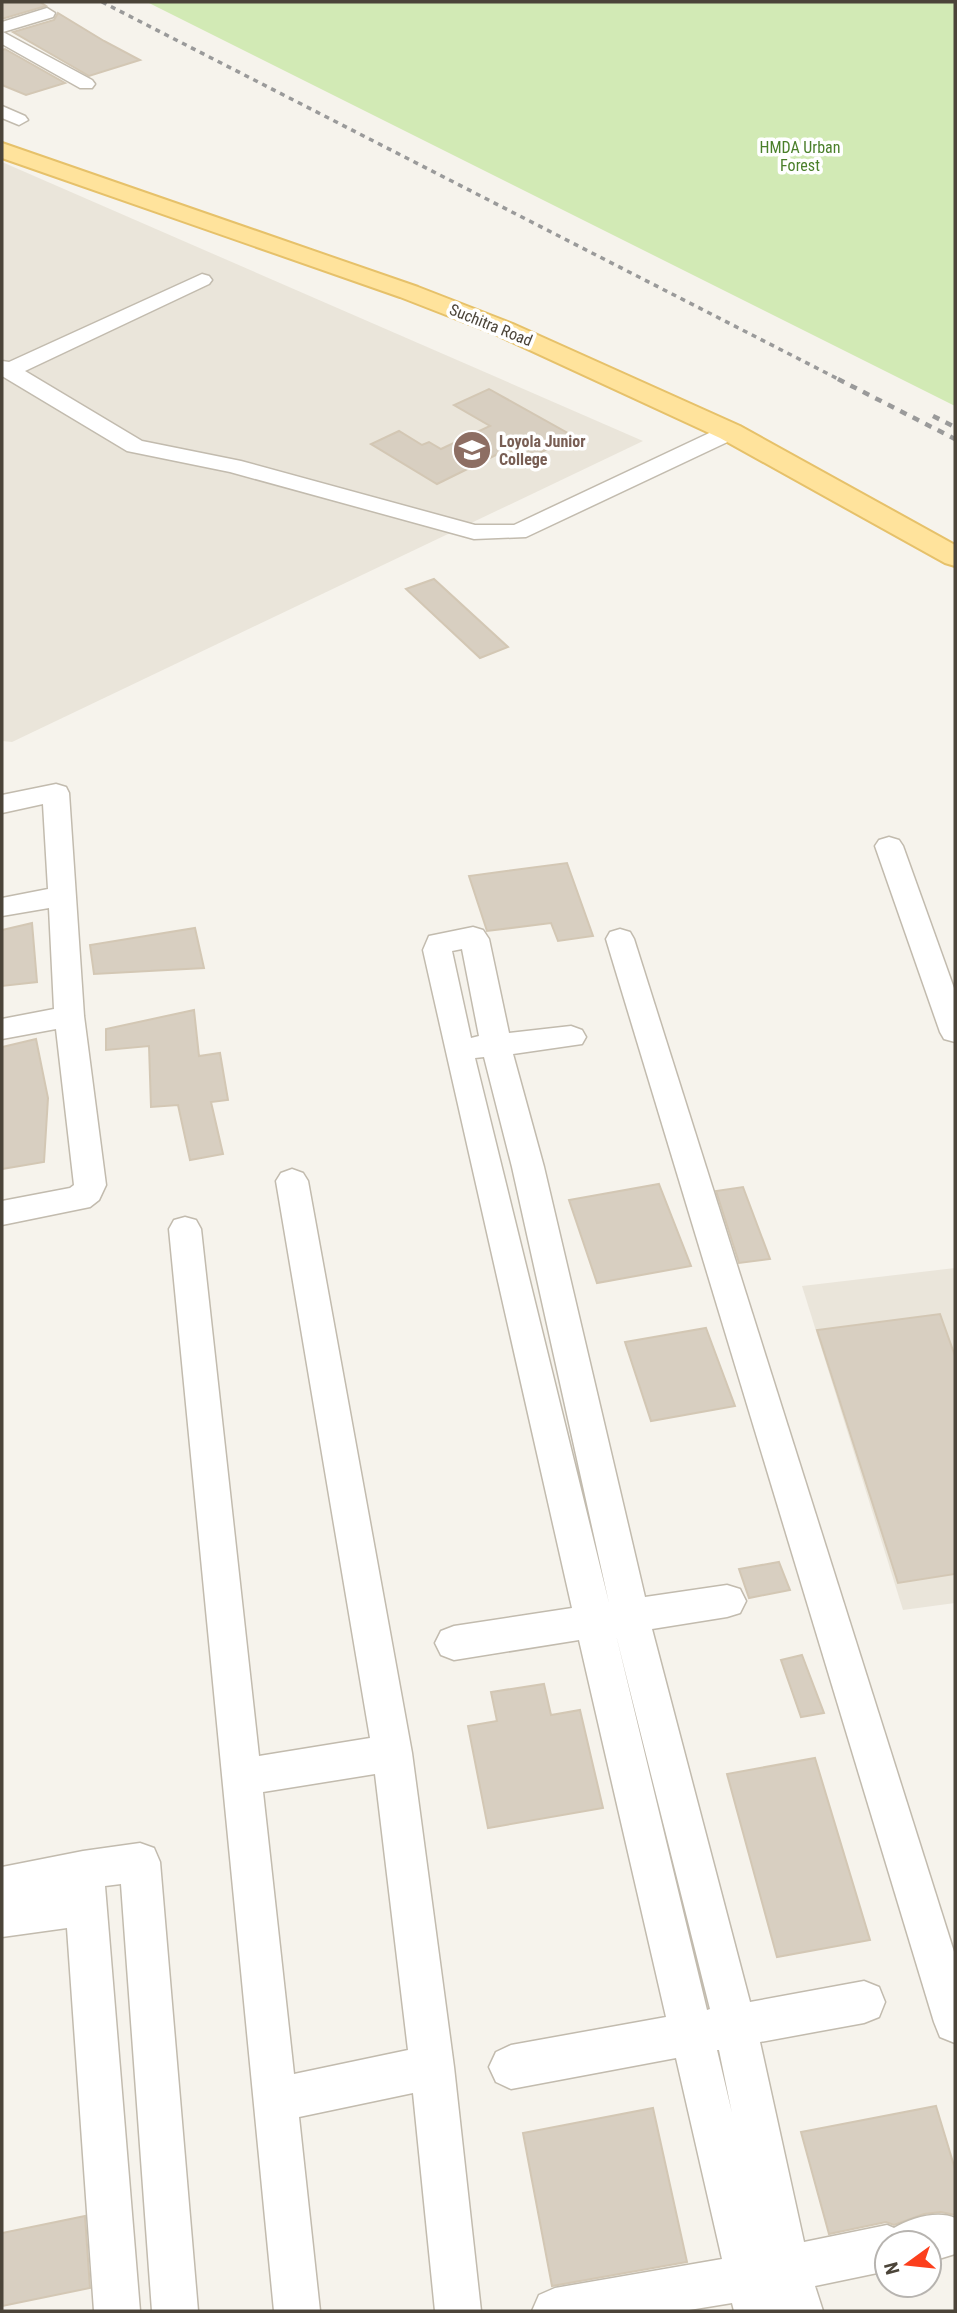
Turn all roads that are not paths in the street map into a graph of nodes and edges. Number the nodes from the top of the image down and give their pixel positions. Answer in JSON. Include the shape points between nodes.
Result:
{"nodes":[{"id":1,"x":47,"y":13,"type":"dead end"},
{"id":2,"x":3,"y":37,"type":"edge"},
{"id":3,"x":86,"y":84,"type":"dead end"},
{"id":4,"x":2,"y":111,"type":"edge"},
{"id":5,"x":10,"y":128,"type":"edge"},
{"id":6,"x":2,"y":150,"type":"edge"},
{"id":7,"x":42,"y":158,"type":"junction"},
{"id":8,"x":202,"y":280,"type":"dead end"},
{"id":9,"x":5,"y":369,"type":"edge"},
{"id":10,"x":730,"y":432,"type":"junction"},
{"id":11,"x":955,"y":533,"type":"edge"},
{"id":12,"x":955,"y":557,"type":"edge"},
{"id":13,"x":2,"y":804,"type":"edge"},
{"id":14,"x":889,"y":846,"type":"dead end"},
{"id":15,"x":62,"y":896,"type":"junction"},
{"id":16,"x":2,"y":907,"type":"edge"},
{"id":17,"x":620,"y":939,"type":"dead end"},
{"id":18,"x":69,"y":1016,"type":"junction"},
{"id":19,"x":2,"y":1029,"type":"edge"},
{"id":20,"x":955,"y":1032,"type":"edge"},
{"id":21,"x":571,"y":1037,"type":"dead end"},
{"id":22,"x":496,"y":1045,"type":"junction"},
{"id":23,"x":458,"y":1049,"type":"junction"},
{"id":24,"x":528,"y":1167,"type":"junction"},
{"id":25,"x":488,"y":1171,"type":"junction"},
{"id":26,"x":292,"y":1181,"type":"dead end"},
{"id":27,"x":2,"y":1213,"type":"edge"},
{"id":28,"x":185,"y":1229,"type":"dead end"},
{"id":29,"x":727,"y":1601,"type":"dead end"},
{"id":30,"x":630,"y":1615,"type":"junction"},
{"id":31,"x":593,"y":1621,"type":"junction"},
{"id":32,"x":454,"y":1643,"type":"dead end"},
{"id":33,"x":392,"y":1753,"type":"junction"},
{"id":34,"x":242,"y":1777,"type":"junction"},
{"id":35,"x":2,"y":1887,"type":"edge"},
{"id":36,"x":84,"y":1887,"type":"junction"},
{"id":37,"x":2,"y":1917,"type":"edge"},
{"id":38,"x":864,"y":2002,"type":"dead end"},
{"id":39,"x":955,"y":2022,"type":"edge"},
{"id":40,"x":735,"y":2026,"type":"junction"},
{"id":41,"x":691,"y":2034,"type":"junction"},
{"id":42,"x":432,"y":2067,"type":"junction"},
{"id":43,"x":511,"y":2067,"type":"dead end"},
{"id":44,"x":275,"y":2100,"type":"junction"},
{"id":45,"x":873,"y":2252,"type":"edge"},
{"id":46,"x":764,"y":2285,"type":"edge"},
{"id":47,"x":117,"y":2311,"type":"edge"},
{"id":48,"x":175,"y":2311,"type":"edge"},
{"id":49,"x":297,"y":2311,"type":"edge"},
{"id":50,"x":458,"y":2311,"type":"edge"},
{"id":51,"x":555,"y":2311,"type":"edge"},
{"id":52,"x":800,"y":2311,"type":"edge"}],
"edges":[{"from":1,"to":2,"type":"street"},
{"from":2,"to":3,"type":"street"},
{"from":4,"to":5,"type":"street"},
{"from":5,"to":7,"type":"main road","name":"Suchitra Road"},
{"from":6,"to":7,"type":"main road","name":"Suchitra Road"},
{"from":7,"to":10,"type":"main road","name":"Suchitra Road","via":[[504,329]]},
{"from":7,"to":11,"type":"main road","name":"Suchitra Road","via":[[466,299],[565,339],[748,425]]},
{"from":8,"to":9,"type":"street"},
{"from":9,"to":10,"type":"street","via":[[135,446],[233,466],[474,533],[518,532]]},
{"from":10,"to":12,"type":"main road","name":"Suchitra Road"},
{"from":13,"to":15,"type":"street","via":[[56,793]]},
{"from":14,"to":20,"type":"street"},
{"from":15,"to":16,"type":"street"},
{"from":15,"to":18,"type":"street"},
{"from":17,"to":39,"type":"street"},
{"from":18,"to":19,"type":"street"},
{"from":18,"to":27,"type":"street","via":[[88,1191],[79,1198]]},
{"from":21,"to":22,"type":"street"},
{"from":22,"to":23,"type":"street"},
{"from":22,"to":23,"type":"street","via":[[473,937],[437,946]]},
{"from":22,"to":24,"type":"street"},
{"from":23,"to":25,"type":"street"},
{"from":24,"to":25,"type":"street"},
{"from":24,"to":30,"type":"street"},
{"from":25,"to":31,"type":"street"},
{"from":26,"to":33,"type":"street"},
{"from":28,"to":34,"type":"street"},
{"from":29,"to":30,"type":"street"},
{"from":30,"to":31,"type":"street"},
{"from":30,"to":40,"type":"street"},
{"from":31,"to":32,"type":"street"},
{"from":31,"to":41,"type":"street"},
{"from":33,"to":34,"type":"street"},
{"from":33,"to":42,"type":"street"},
{"from":34,"to":44,"type":"street"},
{"from":35,"to":36,"type":"street"},
{"from":36,"to":37,"type":"street"},
{"from":36,"to":47,"type":"street"},
{"from":36,"to":48,"type":"street","via":[[139,1862]]},
{"from":38,"to":40,"type":"street"},
{"from":40,"to":41,"type":"street"},
{"from":40,"to":46,"type":"street"},
{"from":41,"to":43,"type":"street"},
{"from":41,"to":46,"type":"street"},
{"from":42,"to":44,"type":"street"},
{"from":42,"to":50,"type":"street"},
{"from":44,"to":49,"type":"street"},
{"from":45,"to":46,"type":"street"},
{"from":46,"to":51,"type":"street"},
{"from":46,"to":52,"type":"street"}]}
